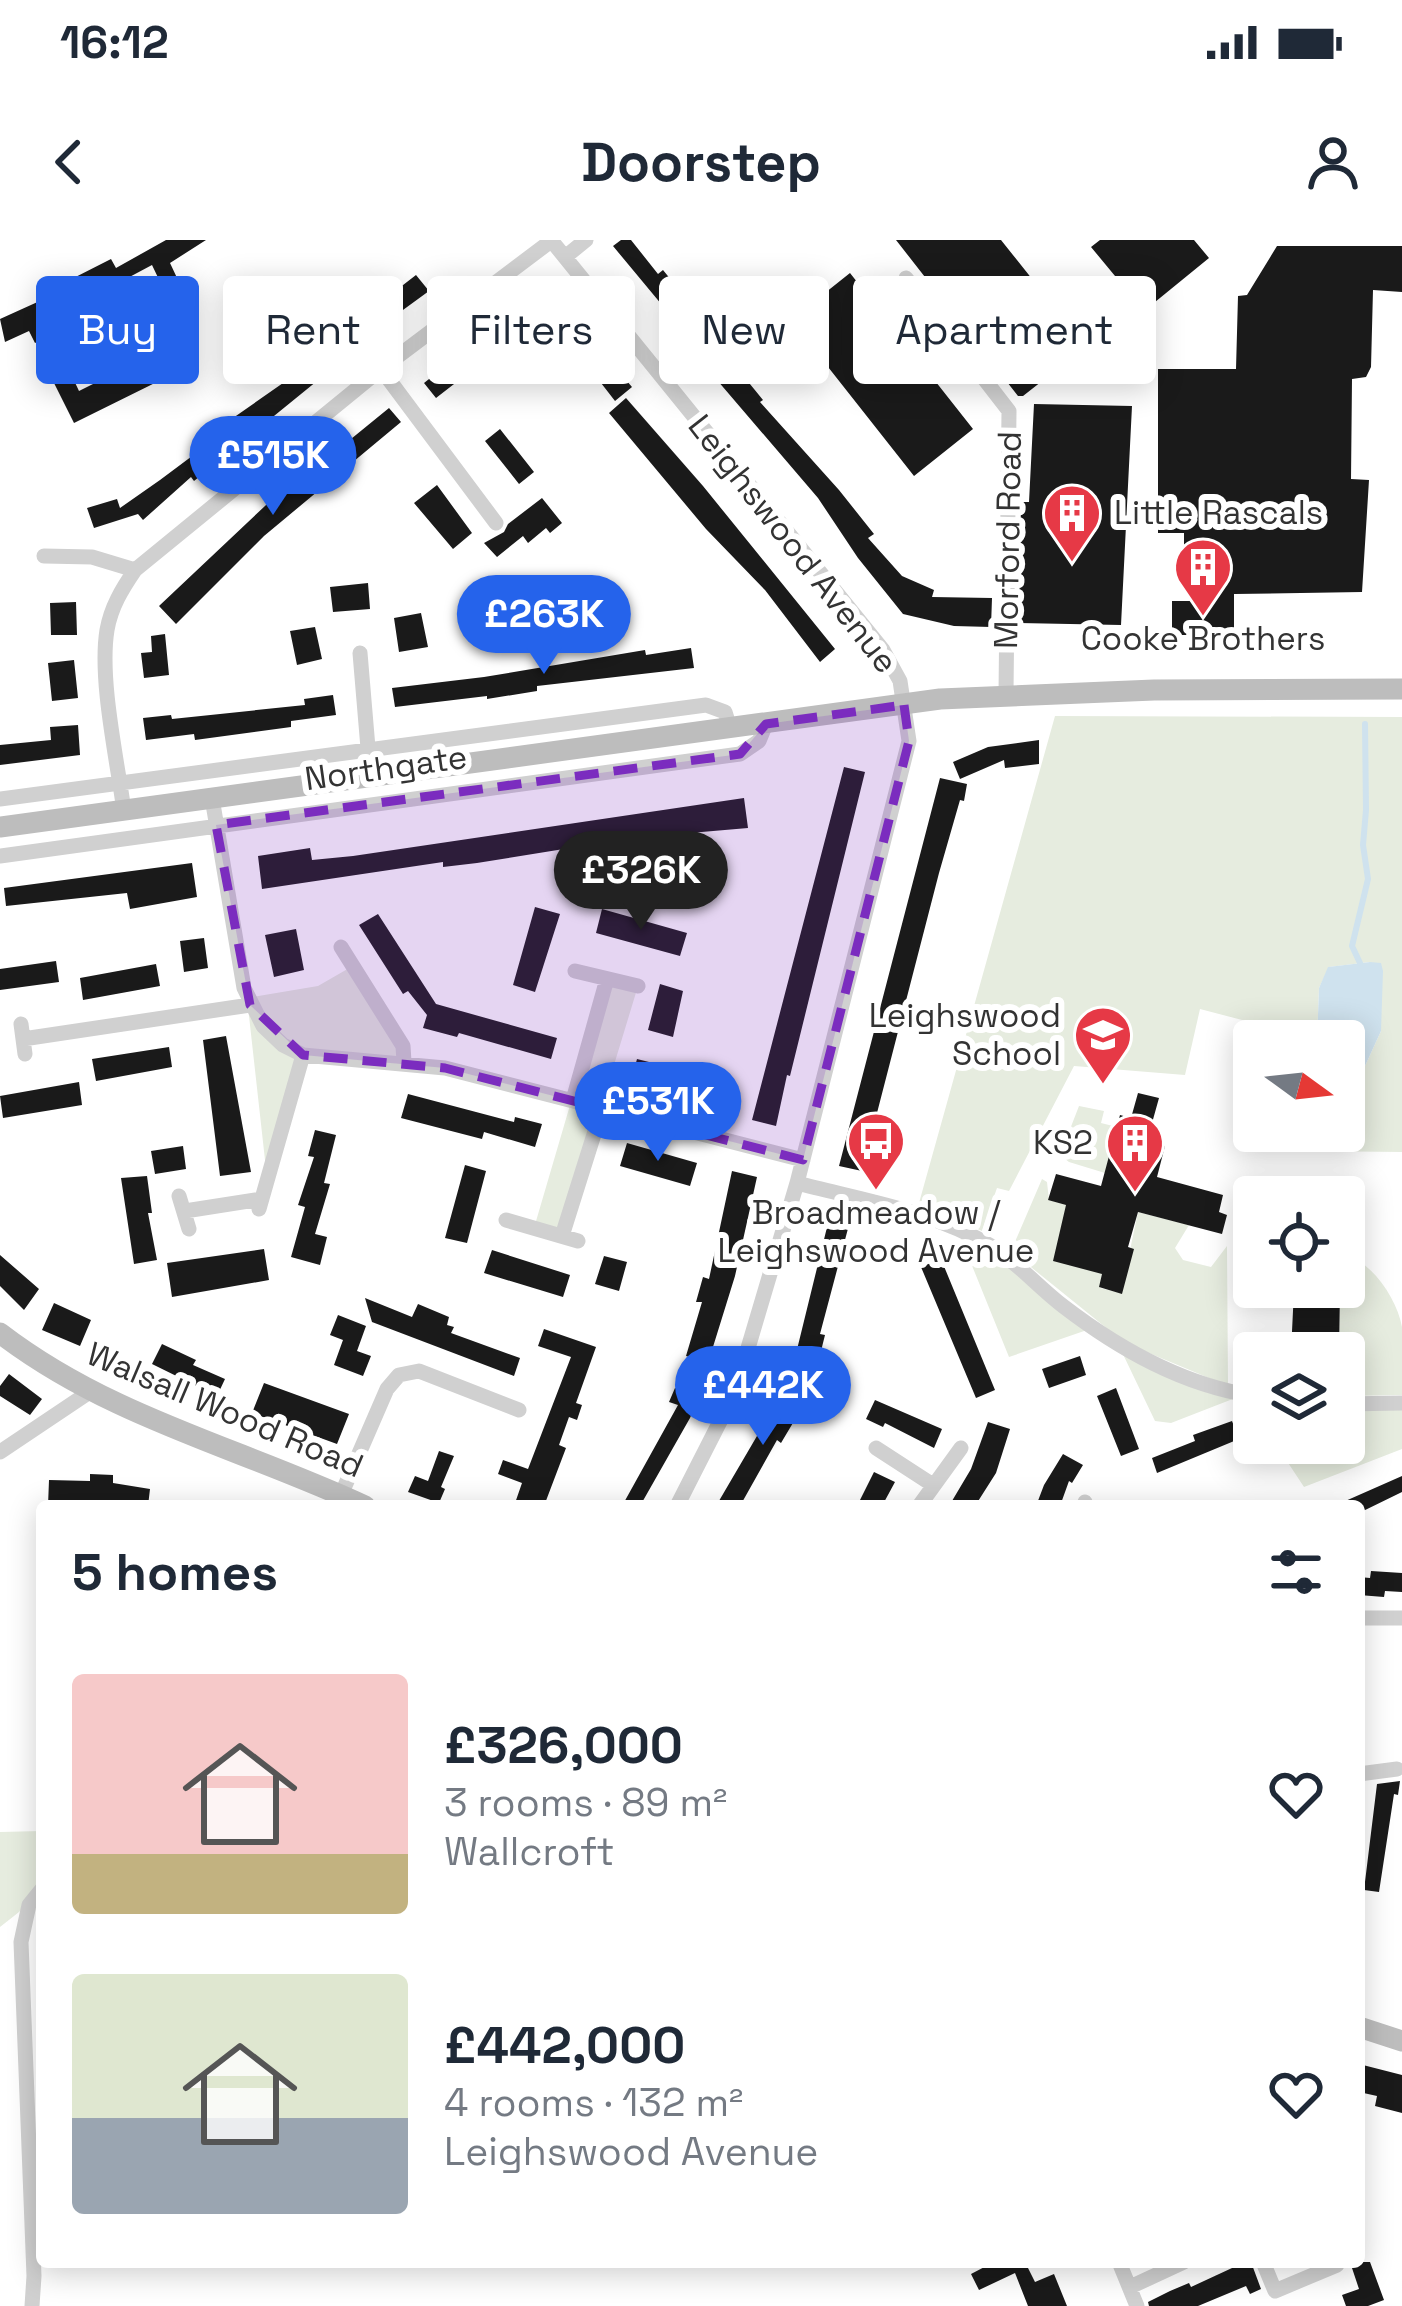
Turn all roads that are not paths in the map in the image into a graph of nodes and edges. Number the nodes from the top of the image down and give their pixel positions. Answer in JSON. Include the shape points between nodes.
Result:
{"nodes":[{"id":1,"x":551,"y":240,"type":"edge"},
{"id":2,"x":586,"y":240,"type":"edge"},
{"id":3,"x":566,"y":256,"type":"junction"},
{"id":4,"x":403,"y":352,"type":"edge"},
{"id":5,"x":363,"y":384,"type":"edge"},
{"id":6,"x":392,"y":384,"type":"edge"},
{"id":7,"x":992,"y":384,"type":"edge"},
{"id":8,"x":496,"y":523,"type":"dead end"},
{"id":9,"x":44,"y":556,"type":"dead end"},
{"id":10,"x":135,"y":570,"type":"junction"},
{"id":11,"x":360,"y":652,"type":"dead end"},
{"id":12,"x":1402,"y":689,"type":"edge"},
{"id":13,"x":1006,"y":694,"type":"junction"},
{"id":14,"x":904,"y":705,"type":"junction"},
{"id":15,"x":766,"y":724,"type":"junction"},
{"id":16,"x":730,"y":728,"type":"junction"},
{"id":17,"x":368,"y":748,"type":"junction"},
{"id":18,"x":120,"y":783,"type":"junction"},
{"id":19,"x":212,"y":798,"type":"junction"},
{"id":20,"x":0,"y":799,"type":"edge"},
{"id":21,"x":124,"y":811,"type":"junction"},
{"id":22,"x":216,"y":825,"type":"junction"},
{"id":23,"x":0,"y":827,"type":"edge"},
{"id":24,"x":0,"y":856,"type":"edge"},
{"id":25,"x":341,"y":947,"type":"dead end"},
{"id":26,"x":575,"y":971,"type":"dead end"},
{"id":27,"x":608,"y":979,"type":"junction"},
{"id":28,"x":638,"y":986,"type":"dead end"},
{"id":29,"x":250,"y":1005,"type":"junction"},
{"id":30,"x":23,"y":1039,"type":"dead end"},
{"id":31,"x":302,"y":1055,"type":"junction"},
{"id":32,"x":404,"y":1062,"type":"junction"},
{"id":33,"x":573,"y":1100,"type":"junction"},
{"id":34,"x":602,"y":1108,"type":"junction"},
{"id":35,"x":803,"y":1160,"type":"junction"},
{"id":36,"x":797,"y":1183,"type":"junction"},
{"id":37,"x":506,"y":1220,"type":"dead end"},
{"id":38,"x":189,"y":1229,"type":"dead end"},
{"id":39,"x":0,"y":1333,"type":"edge"},
{"id":40,"x":1233,"y":1390,"type":"edge"},
{"id":41,"x":91,"y":1391,"type":"junction"},
{"id":42,"x":1402,"y":1403,"type":"edge"},
{"id":43,"x":1365,"y":1404,"type":"edge"},
{"id":44,"x":519,"y":1410,"type":"dead end"},
{"id":45,"x":876,"y":1448,"type":"dead end"},
{"id":46,"x":961,"y":1448,"type":"dead end"},
{"id":47,"x":0,"y":1452,"type":"edge"},
{"id":48,"x":933,"y":1485,"type":"junction"},
{"id":49,"x":341,"y":1495,"type":"junction"},
{"id":50,"x":352,"y":1500,"type":"edge"},
{"id":51,"x":680,"y":1500,"type":"edge"},
{"id":52,"x":924,"y":1500,"type":"edge"},
{"id":53,"x":1365,"y":1618,"type":"edge"},
{"id":54,"x":1402,"y":1618,"type":"edge"},
{"id":55,"x":1397,"y":1769,"type":"dead end"},
{"id":56,"x":1365,"y":1773,"type":"edge"},
{"id":57,"x":36,"y":1896,"type":"edge"},
{"id":58,"x":1365,"y":2029,"type":"edge"},
{"id":59,"x":1402,"y":2041,"type":"edge"},
{"id":60,"x":1122,"y":2268,"type":"edge"},
{"id":61,"x":1172,"y":2268,"type":"edge"},
{"id":62,"x":1265,"y":2268,"type":"edge"},
{"id":63,"x":1330,"y":2268,"type":"edge"},
{"id":64,"x":1130,"y":2288,"type":"junction"},
{"id":65,"x":32,"y":2306,"type":"edge"},
{"id":66,"x":1137,"y":2306,"type":"edge"}],
"edges":[{"from":1,"to":3,"type":"street","name":"Leighswood Avenue"},
{"from":1,"to":4,"type":"street"},
{"from":2,"to":3,"type":"street"},
{"from":3,"to":14,"type":"street","name":"Leighswood Avenue","via":[[883,650]]},
{"from":5,"to":10,"type":"street"},
{"from":6,"to":8,"type":"street"},
{"from":7,"to":13,"type":"street","name":"Morford Road","via":[[1010,411]]},
{"from":9,"to":10,"type":"street","via":[[92,556]]},
{"from":10,"to":18,"type":"street","via":[[107,627]]},
{"from":11,"to":17,"type":"street"},
{"from":12,"to":13,"type":"main road","name":"Northgate"},
{"from":13,"to":14,"type":"main road","name":"Northgate"},
{"from":14,"to":15,"type":"main road","name":"Northgate"},
{"from":14,"to":35,"type":"street","name":"Leighswood Avenue","via":[[909,741]]},
{"from":15,"to":16,"type":"main road","name":"Northgate"},
{"from":15,"to":22,"type":"street","name":"Northgate","via":[[740,754]]},
{"from":16,"to":17,"type":"street","name":"Northgate","via":[[724,712],[706,705]]},
{"from":16,"to":19,"type":"main road","name":"Northgate"},
{"from":17,"to":18,"type":"street","name":"Northgate"},
{"from":18,"to":20,"type":"street","name":"Northgate"},
{"from":18,"to":21,"type":"street"},
{"from":19,"to":21,"type":"main road","name":"Northgate"},
{"from":19,"to":22,"type":"street"},
{"from":21,"to":23,"type":"main road","name":"Northgate"},
{"from":22,"to":24,"type":"street","name":"Northgate"},
{"from":22,"to":29,"type":"street"},
{"from":25,"to":32,"type":"street","via":[[344,970],[404,1046]]},
{"from":26,"to":27,"type":"street"},
{"from":27,"to":28,"type":"street"},
{"from":27,"to":33,"type":"street"},
{"from":29,"to":30,"type":"street"},
{"from":29,"to":31,"type":"street","via":[[272,1036]]},
{"from":31,"to":32,"type":"street"},
{"from":31,"to":38,"type":"street","via":[[260,1204],[182,1203]]},
{"from":32,"to":33,"type":"street"},
{"from":33,"to":34,"type":"street"},
{"from":34,"to":35,"type":"street"},
{"from":34,"to":37,"type":"street","via":[[570,1238]]},
{"from":35,"to":36,"type":"street","name":"Leighswood Avenue"},
{"from":36,"to":40,"type":"street","via":[[950,1224],[996,1248],[1120,1348]]},
{"from":36,"to":51,"type":"street","name":"Leighswood Avenue","via":[[735,1392]]},
{"from":39,"to":41,"type":"main road","name":"Walsall Wood Road"},
{"from":41,"to":47,"type":"street"},
{"from":41,"to":49,"type":"main road","name":"Walsall Wood Road"},
{"from":42,"to":43,"type":"street"},
{"from":44,"to":49,"type":"street","via":[[419,1372],[399,1375]]},
{"from":45,"to":48,"type":"street"},
{"from":46,"to":48,"type":"street"},
{"from":48,"to":52,"type":"street"},
{"from":49,"to":50,"type":"main road","name":"Walsall Wood Road"},
{"from":53,"to":54,"type":"street"},
{"from":55,"to":56,"type":"street"},
{"from":57,"to":65,"type":"street","via":[[21,1942]]},
{"from":58,"to":59,"type":"main road"},
{"from":60,"to":64,"type":"street"},
{"from":61,"to":64,"type":"street"},
{"from":62,"to":63,"type":"street","via":[[1275,2291]]},
{"from":64,"to":66,"type":"street"}]}
